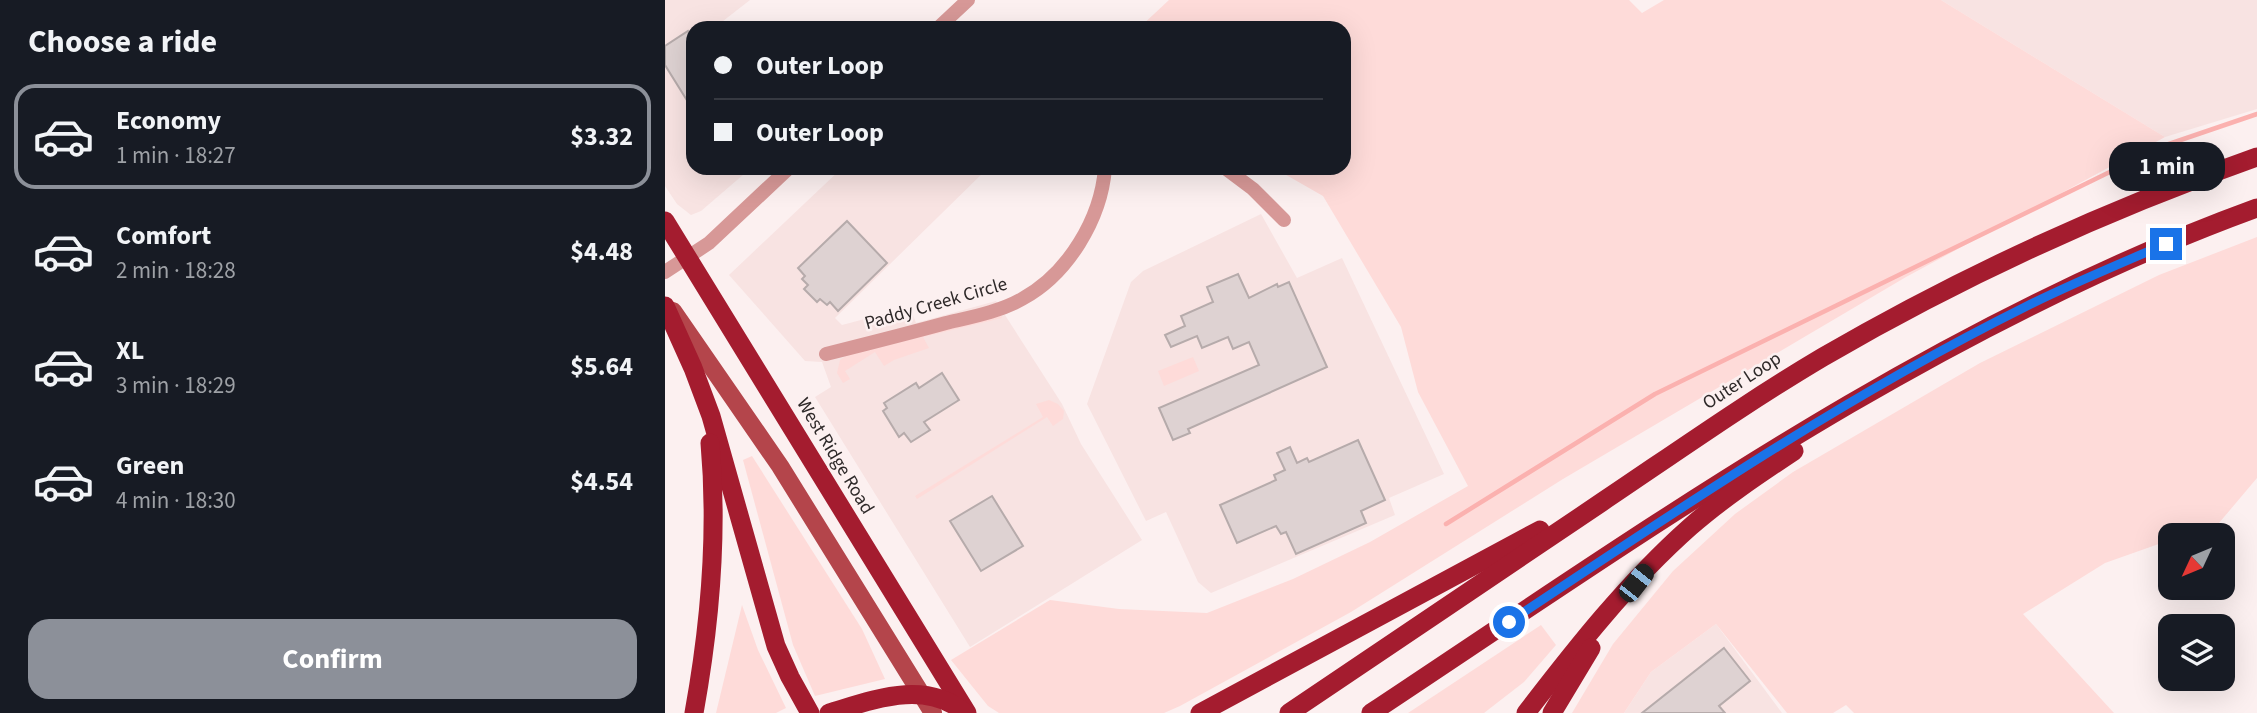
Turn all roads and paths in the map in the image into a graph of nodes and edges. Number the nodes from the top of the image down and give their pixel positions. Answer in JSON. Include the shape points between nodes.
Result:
{"nodes":[{"id":1,"x":968,"y":0,"type":"edge"},
{"id":2,"x":946,"y":21,"type":"edge"},
{"id":3,"x":2257,"y":157,"type":"edge"},
{"id":4,"x":782,"y":175,"type":"edge"},
{"id":5,"x":1104,"y":175,"type":"edge"},
{"id":6,"x":1234,"y":175,"type":"edge"},
{"id":7,"x":2257,"y":208,"type":"edge"},
{"id":8,"x":1284,"y":220,"type":"dead end"},
{"id":9,"x":665,"y":221,"type":"edge"},
{"id":10,"x":688,"y":258,"type":"junction"},
{"id":11,"x":665,"y":272,"type":"edge"},
{"id":12,"x":665,"y":299,"type":"edge"},
{"id":13,"x":665,"y":306,"type":"edge"},
{"id":14,"x":826,"y":354,"type":"dead end"},
{"id":15,"x":1934,"y":355,"type":"junction"},
{"id":16,"x":698,"y":380,"type":"junction"},
{"id":17,"x":1657,"y":465,"type":"junction"},
{"id":18,"x":1647,"y":570,"type":"junction"},
{"id":19,"x":945,"y":678,"type":"junction"},
{"id":20,"x":921,"y":694,"type":"junction"},
{"id":21,"x":694,"y":713,"type":"edge"},
{"id":22,"x":810,"y":713,"type":"edge"},
{"id":23,"x":829,"y":713,"type":"edge"},
{"id":24,"x":933,"y":713,"type":"edge"},
{"id":25,"x":966,"y":713,"type":"edge"},
{"id":26,"x":975,"y":713,"type":"edge"},
{"id":27,"x":1200,"y":713,"type":"edge"},
{"id":28,"x":1289,"y":713,"type":"edge"},
{"id":29,"x":1371,"y":713,"type":"edge"},
{"id":30,"x":1526,"y":713,"type":"edge"},
{"id":31,"x":1552,"y":713,"type":"edge"}],
"edges":[{"from":1,"to":2,"type":"street"},
{"from":3,"to":17,"type":"highway","name":"Outer Loop","via":[[2132,204],[1959,283],[1792,376]]},
{"from":4,"to":10,"type":"street"},
{"from":5,"to":14,"type":"street","name":"Paddy Creek Circle","via":[[1083,238],[1026,298],[991,312]]},
{"from":6,"to":8,"type":"street"},
{"from":7,"to":15,"type":"highway","via":[[2074,284]]},
{"from":9,"to":10,"type":"highway","name":"West Ridge Road"},
{"from":10,"to":11,"type":"street"},
{"from":10,"to":19,"type":"highway","name":"West Ridge Road"},
{"from":12,"to":20,"type":"main road","via":[[780,466]]},
{"from":13,"to":16,"type":"highway"},
{"from":15,"to":18,"type":"highway","via":[[1730,495]]},
{"from":15,"to":29,"type":"highway","via":[[1737,471]]},
{"from":16,"to":21,"type":"highway","via":[[709,437],[712,509],[710,590]]},
{"from":16,"to":22,"type":"highway","via":[[768,622]]},
{"from":17,"to":27,"type":"highway"},
{"from":17,"to":28,"type":"highway","name":"Outer Loop"},
{"from":18,"to":30,"type":"highway"},
{"from":18,"to":31,"type":"highway","via":[[1606,625]]},
{"from":19,"to":25,"type":"highway","name":"West Ridge Road"},
{"from":19,"to":26,"type":"highway"},
{"from":20,"to":23,"type":"highway","via":[[885,697]]},
{"from":20,"to":24,"type":"main road"},
{"from":20,"to":25,"type":"highway","via":[[947,701]]}]}
